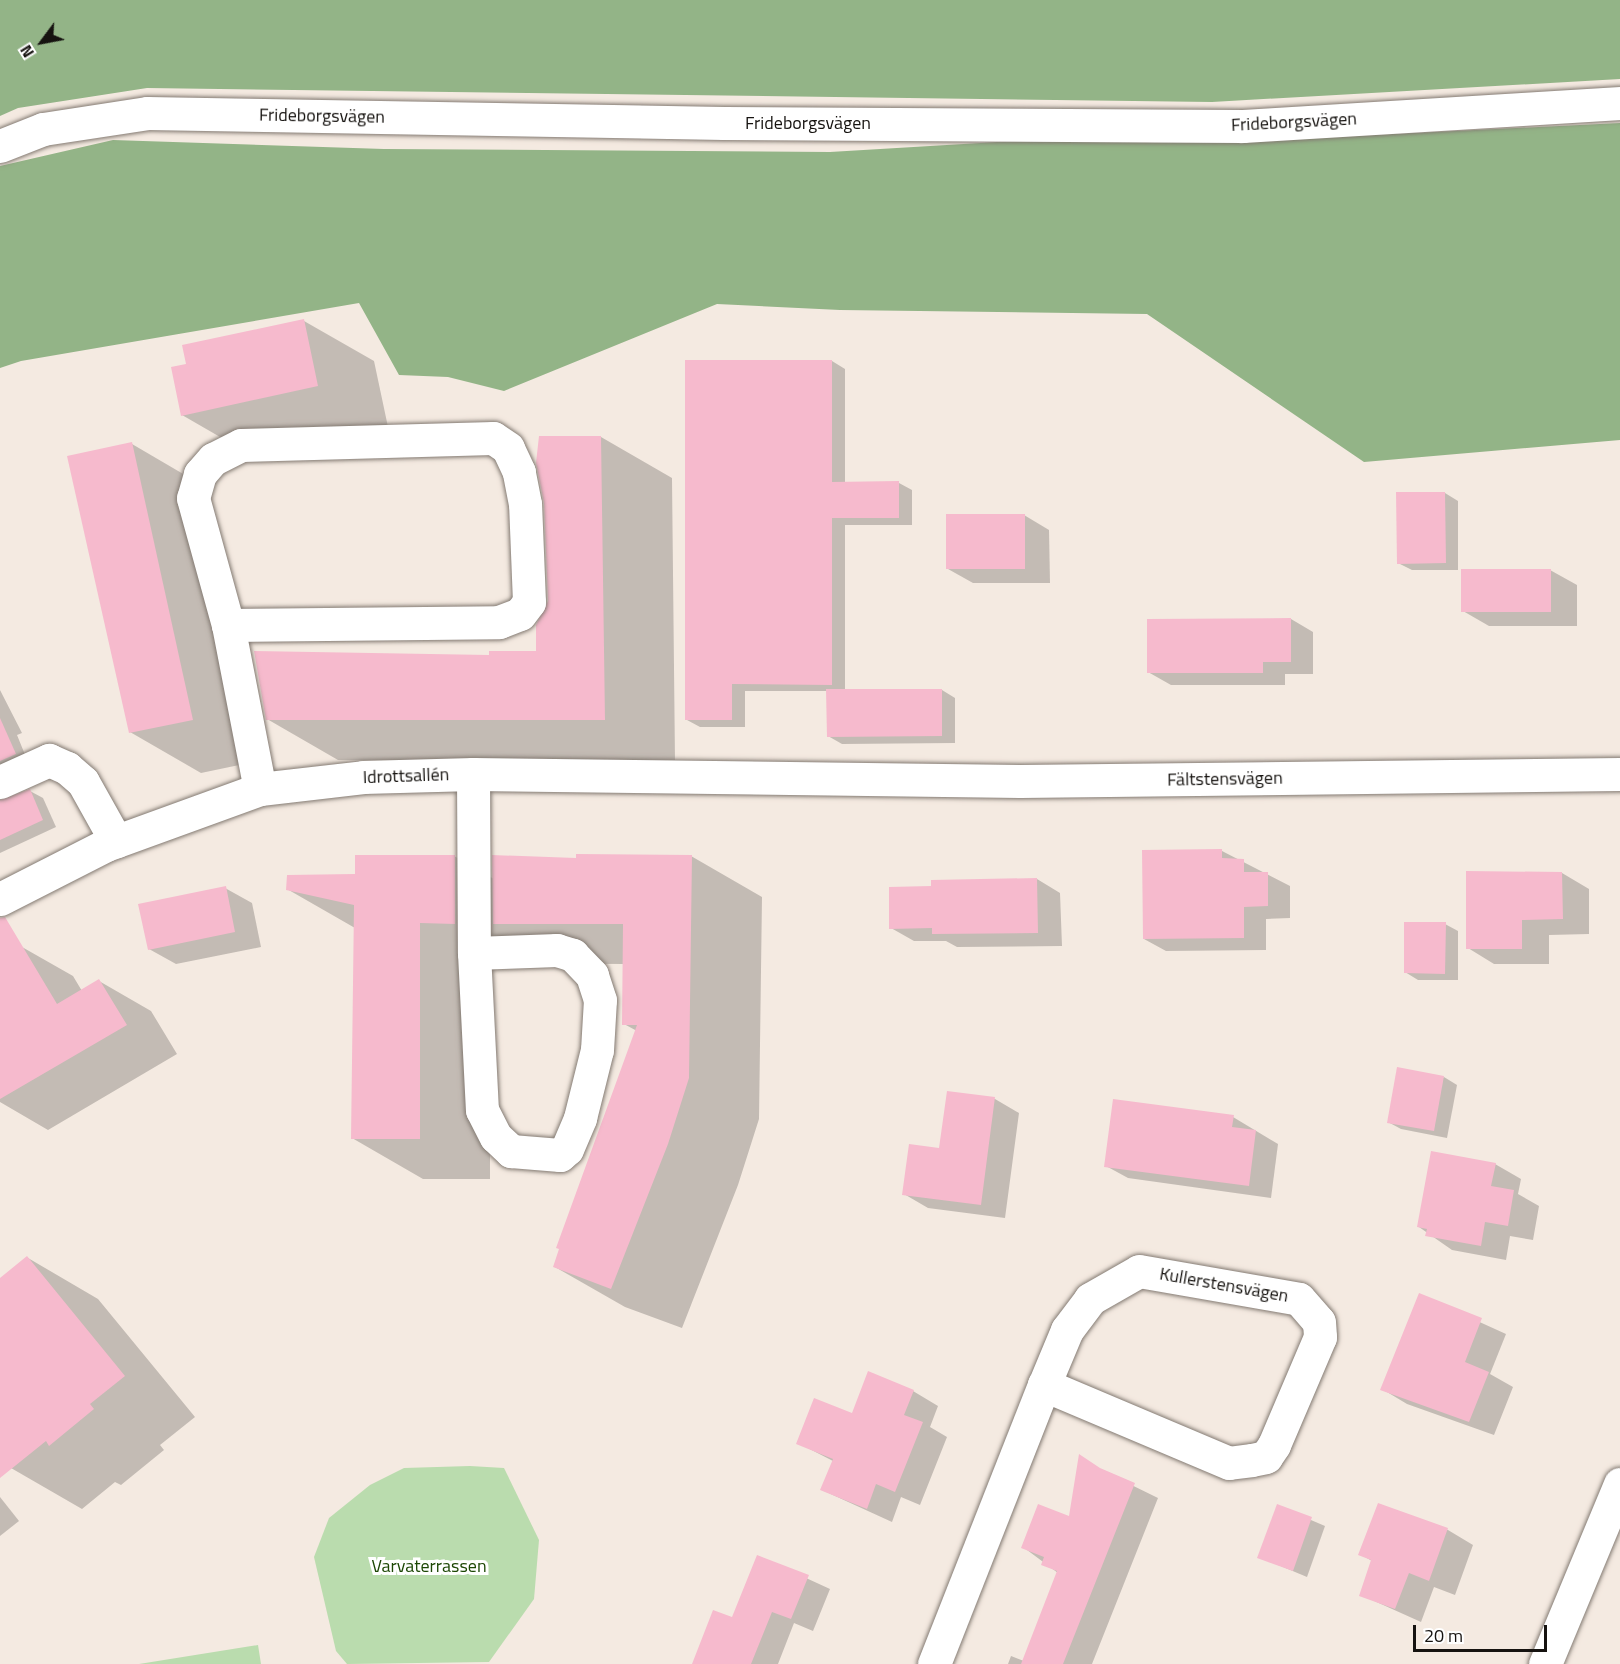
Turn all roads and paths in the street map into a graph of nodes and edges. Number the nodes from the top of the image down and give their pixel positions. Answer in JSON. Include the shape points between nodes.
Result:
{"nodes":[{"id":1,"x":1620,"y":103,"type":"edge"},
{"id":2,"x":0,"y":146,"type":"edge"},
{"id":3,"x":228,"y":625,"type":"junction"},
{"id":4,"x":473,"y":774,"type":"junction"},
{"id":5,"x":1618,"y":774,"type":"edge"},
{"id":6,"x":836,"y":781,"type":"joint"},
{"id":7,"x":0,"y":782,"type":"edge"},
{"id":8,"x":260,"y":789,"type":"junction"},
{"id":9,"x":116,"y":841,"type":"junction"},
{"id":10,"x":0,"y":899,"type":"edge"},
{"id":11,"x":474,"y":952,"type":"junction"},
{"id":12,"x":1044,"y":1385,"type":"junction"},
{"id":13,"x":1620,"y":1484,"type":"edge"},
{"id":14,"x":934,"y":1664,"type":"edge"},
{"id":15,"x":1545,"y":1664,"type":"edge"}],
"edges":[{"from":1,"to":2,"type":"street","name":"Frideborgsvägen","via":[[1243,126],[735,123],[147,113],[44,129]]},
{"from":3,"to":3,"type":"street","via":[[193,498],[200,474],[213,459],[241,445],[493,438],[508,448],[519,472],[525,504],[529,602],[520,614],[499,622]]},
{"from":3,"to":8,"type":"street"},
{"from":4,"to":6,"type":"street","name":"Idrottsallén"},
{"from":4,"to":8,"type":"street","name":"Idrottsallén","via":[[363,777]]},
{"from":4,"to":11,"type":"street"},
{"from":5,"to":6,"type":"street","name":"Fältstensvägen"},
{"from":7,"to":9,"type":"street","via":[[49,760],[68,768],[83,782]]},
{"from":8,"to":9,"type":"street","name":"Idrottsallén"},
{"from":9,"to":10,"type":"street","name":"Idrottsallén"},
{"from":11,"to":11,"type":"street","via":[[482,1110],[496,1137],[511,1151],[560,1155],[567,1149],[580,1118],[597,1050],[600,1000],[592,975],[573,955],[557,950]]},
{"from":12,"to":12,"type":"street","name":"Kullerstensvägen","via":[[1067,1330],[1090,1299],[1139,1271],[1299,1299],[1319,1322],[1320,1337],[1274,1445],[1266,1456],[1252,1460],[1229,1463]]},
{"from":12,"to":14,"type":"street","name":"Kullerstensvägen"},
{"from":13,"to":15,"type":"street"}]}
